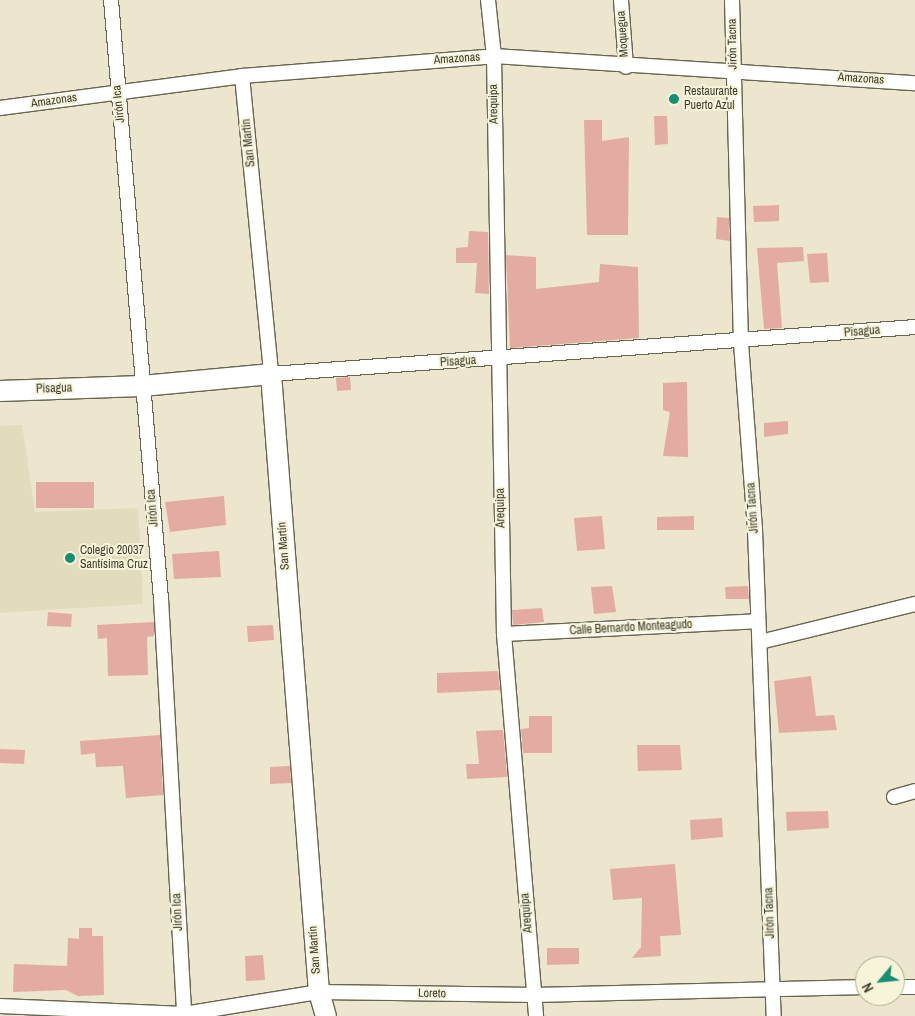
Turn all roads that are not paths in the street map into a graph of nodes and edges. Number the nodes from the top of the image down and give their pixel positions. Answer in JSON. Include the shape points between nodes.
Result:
{"nodes":[{"id":1,"x":111,"y":0,"type":"edge"},
{"id":2,"x":488,"y":0,"type":"edge"},
{"id":3,"x":621,"y":0,"type":"edge"},
{"id":4,"x":732,"y":0,"type":"edge"},
{"id":5,"x":494,"y":56,"type":"junction"},
{"id":6,"x":626,"y":67,"type":"junction"},
{"id":7,"x":733,"y":70,"type":"junction"},
{"id":8,"x":242,"y":76,"type":"junction"},
{"id":9,"x":915,"y":83,"type":"edge"},
{"id":10,"x":116,"y":92,"type":"junction"},
{"id":11,"x":0,"y":108,"type":"edge"},
{"id":12,"x":915,"y":328,"type":"edge"},
{"id":13,"x":741,"y":343,"type":"junction"},
{"id":14,"x":497,"y":360,"type":"junction"},
{"id":15,"x":271,"y":374,"type":"junction"},
{"id":16,"x":142,"y":386,"type":"junction"},
{"id":17,"x":0,"y":392,"type":"edge"},
{"id":18,"x":915,"y":604,"type":"edge"},
{"id":19,"x":757,"y":621,"type":"junction"},
{"id":20,"x":504,"y":634,"type":"junction"},
{"id":21,"x":760,"y":642,"type":"junction"},
{"id":22,"x":915,"y":791,"type":"edge"},
{"id":23,"x":894,"y":797,"type":"dead end"},
{"id":24,"x":855,"y":987,"type":"edge"},
{"id":25,"x":773,"y":988,"type":"junction"},
{"id":26,"x":319,"y":992,"type":"junction"},
{"id":27,"x":534,"y":995,"type":"junction"},
{"id":28,"x":0,"y":1006,"type":"edge"},
{"id":29,"x":184,"y":1015,"type":"edge"},
{"id":30,"x":326,"y":1016,"type":"edge"},
{"id":31,"x":536,"y":1016,"type":"edge"},
{"id":32,"x":774,"y":1016,"type":"edge"}],
"edges":[{"from":1,"to":10,"type":"street","name":"Jirón Ica"},
{"from":2,"to":5,"type":"street","name":"Arequipa"},
{"from":3,"to":6,"type":"street","name":"Moquegua"},
{"from":4,"to":7,"type":"street","name":"Jirón Tacna"},
{"from":5,"to":6,"type":"street","name":"Amazonas"},
{"from":5,"to":8,"type":"street","name":"Amazonas"},
{"from":5,"to":14,"type":"street","name":"Arequipa"},
{"from":6,"to":7,"type":"street","name":"Amazonas"},
{"from":7,"to":9,"type":"street","name":"Amazonas"},
{"from":7,"to":13,"type":"street","name":"Jirón Tacna"},
{"from":8,"to":10,"type":"street","name":"Amazonas"},
{"from":8,"to":15,"type":"street","name":"San Martín"},
{"from":10,"to":11,"type":"street","name":"Amazonas"},
{"from":10,"to":16,"type":"street","name":"Jirón Ica","via":[[129,186]]},
{"from":12,"to":13,"type":"street","name":"Pisagua"},
{"from":13,"to":14,"type":"street","name":"Pisagua"},
{"from":13,"to":19,"type":"street","name":"Jirón Tacna"},
{"from":14,"to":15,"type":"street","name":"Pisagua"},
{"from":14,"to":20,"type":"street","name":"Arequipa"},
{"from":15,"to":16,"type":"street","name":"Pisagua"},
{"from":15,"to":26,"type":"street","name":"San Martín"},
{"from":16,"to":17,"type":"street","name":"Pisagua"},
{"from":16,"to":29,"type":"street","name":"Jirón Ica","via":[[161,599]]},
{"from":18,"to":21,"type":"street"},
{"from":19,"to":20,"type":"street","name":"Calle Bernardo Monteagudo"},
{"from":19,"to":21,"type":"street","name":"Jirón Tacna"},
{"from":20,"to":27,"type":"street","name":"Arequipa"},
{"from":21,"to":25,"type":"street","name":"Jirón Tacna"},
{"from":22,"to":23,"type":"street"},
{"from":24,"to":25,"type":"street","name":"Loreto"},
{"from":25,"to":27,"type":"street","name":"Loreto"},
{"from":25,"to":32,"type":"street","name":"Jirón Tacna"},
{"from":26,"to":27,"type":"street","name":"Loreto"},
{"from":26,"to":29,"type":"street","name":"Loreto"},
{"from":26,"to":30,"type":"street","name":"San Martín"},
{"from":27,"to":31,"type":"street","name":"Arequipa"},
{"from":28,"to":29,"type":"street","name":"Loreto"}]}
